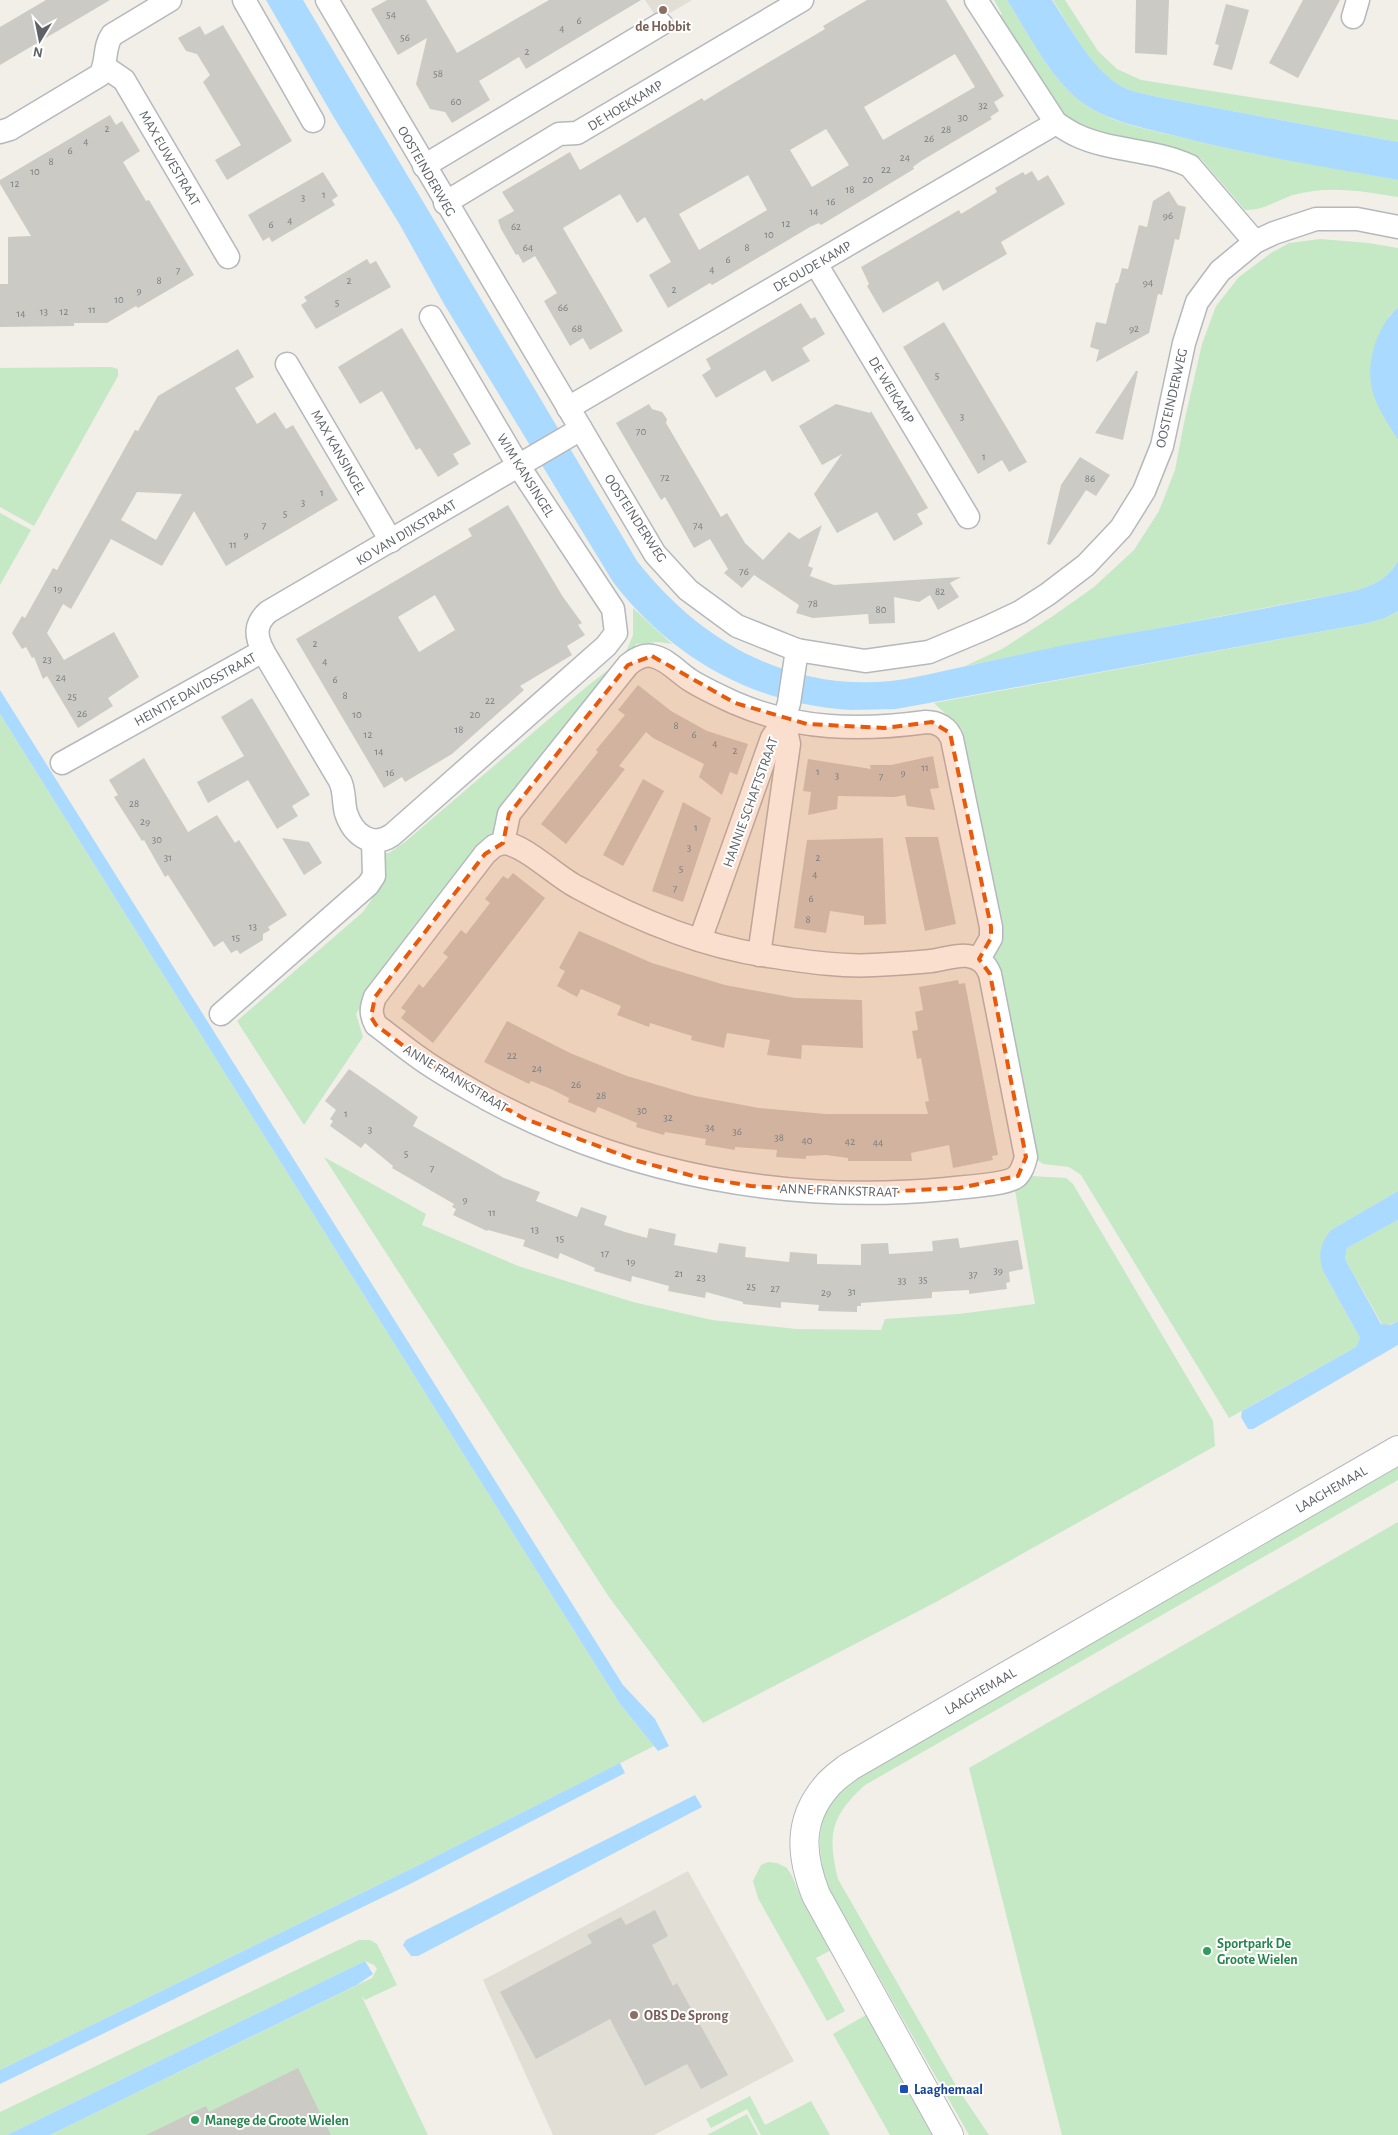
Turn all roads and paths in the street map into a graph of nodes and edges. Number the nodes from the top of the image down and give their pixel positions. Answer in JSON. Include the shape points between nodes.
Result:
{"nodes":[{"id":1,"x":170,"y":0,"type":"edge"},
{"id":2,"x":244,"y":0,"type":"edge"},
{"id":3,"x":326,"y":0,"type":"edge"},
{"id":4,"x":802,"y":0,"type":"edge"},
{"id":5,"x":976,"y":0,"type":"edge"},
{"id":6,"x":660,"y":24,"type":"dead end"},
{"id":7,"x":105,"y":67,"type":"junction"},
{"id":8,"x":314,"y":121,"type":"dead end"},
{"id":9,"x":1056,"y":123,"type":"junction"},
{"id":10,"x":0,"y":132,"type":"edge"},
{"id":11,"x":424,"y":166,"type":"junction"},
{"id":12,"x":445,"y":202,"type":"junction"},
{"id":13,"x":1398,"y":226,"type":"edge"},
{"id":14,"x":1255,"y":242,"type":"junction"},
{"id":15,"x":228,"y":257,"type":"dead end"},
{"id":16,"x":816,"y":264,"type":"junction"},
{"id":17,"x":432,"y":317,"type":"dead end"},
{"id":18,"x":287,"y":364,"type":"dead end"},
{"id":19,"x":568,"y":408,"type":"junction"},
{"id":20,"x":575,"y":433,"type":"junction"},
{"id":21,"x":525,"y":461,"type":"junction"},
{"id":22,"x":968,"y":517,"type":"dead end"},
{"id":23,"x":391,"y":541,"type":"junction"},
{"id":24,"x":797,"y":650,"type":"junction"},
{"id":25,"x":263,"y":651,"type":"junction"},
{"id":26,"x":786,"y":712,"type":"junction"},
{"id":27,"x":62,"y":763,"type":"dead end"},
{"id":28,"x":373,"y":841,"type":"junction"},
{"id":29,"x":503,"y":843,"type":"junction"},
{"id":30,"x":700,"y":940,"type":"junction"},
{"id":31,"x":759,"y":955,"type":"junction"},
{"id":32,"x":979,"y":959,"type":"junction"},
{"id":33,"x":220,"y":1014,"type":"dead end"},
{"id":34,"x":1398,"y":1450,"type":"edge"},
{"id":35,"x":949,"y":2135,"type":"edge"}],
"edges":[{"from":1,"to":7,"type":"street","via":[[112,35],[105,48]]},
{"from":2,"to":8,"type":"street"},
{"from":3,"to":11,"type":"street","name":"OOSTEINDERWEG"},
{"from":4,"to":12,"type":"street","name":"DE HOEKKAMP","via":[[577,133],[559,134]]},
{"from":5,"to":9,"type":"street"},
{"from":6,"to":11,"type":"street"},
{"from":7,"to":10,"type":"street","via":[[93,80]]},
{"from":7,"to":15,"type":"street","name":"MAX EUWESTRAAT","via":[[124,80]]},
{"from":9,"to":14,"type":"street","via":[[1083,137],[1175,159],[1190,166]]},
{"from":9,"to":16,"type":"street","name":"DE OUDE KAMP"},
{"from":11,"to":12,"type":"street","name":"OOSTEINDERWEG"},
{"from":12,"to":19,"type":"street","name":"OOSTEINDERWEG"},
{"from":13,"to":14,"type":"street","name":"OOSTEINDERWEG","via":[[1357,219],[1316,219]]},
{"from":14,"to":24,"type":"street","name":"OOSTEINDERWEG","via":[[1220,271],[1197,302],[1184,343],[1162,446],[1144,491],[1121,528],[1086,565],[1020,612],[929,652],[865,661]]},
{"from":16,"to":19,"type":"street","name":"DE OUDE KAMP"},
{"from":16,"to":22,"type":"street","name":"DE WEIKAMP"},
{"from":17,"to":21,"type":"street","name":"WIM KANSINGEL"},
{"from":18,"to":23,"type":"street","name":"MAX KANSINGEL"},
{"from":19,"to":20,"type":"street","name":"OOSTEINDERWEG"},
{"from":20,"to":21,"type":"street","name":"KO VAN DIJKSTRAAT"},
{"from":20,"to":24,"type":"street","name":"OOSTEINDERWEG","via":[[655,554],[688,590],[737,626]]},
{"from":21,"to":23,"type":"street","name":"KO VAN DIJKSTRAAT"},
{"from":21,"to":28,"type":"street","name":"WIM KANSINGEL","via":[[613,609],[616,633],[606,646],[392,835],[383,841]]},
{"from":23,"to":25,"type":"street","name":"KO VAN DIJKSTRAAT","via":[[268,612],[257,627],[257,638]]},
{"from":24,"to":26,"type":"street"},
{"from":25,"to":27,"type":"street","name":"HEINTJE DAVIDSSTRAAT"},
{"from":25,"to":28,"type":"street","name":"HEINTJE DAVIDSSTRAAT","via":[[344,788],[346,812],[357,831],[363,838]]},
{"from":26,"to":29,"type":"street","via":[[735,703],[690,680],[661,660],[642,656],[628,665],[509,814]]},
{"from":26,"to":30,"type":"street","name":"HANNIE SCHAFTSTRAAT","via":[[772,738]]},
{"from":26,"to":31,"type":"street","name":"HANNIE SCHAFTSTRAAT","via":[[789,744]]},
{"from":26,"to":32,"type":"street","via":[[850,728],[932,722],[950,733],[991,927],[991,938]]},
{"from":28,"to":33,"type":"street","via":[[374,876],[368,886]]},
{"from":29,"to":30,"type":"street","via":[[517,846],[575,886],[611,905]]},
{"from":29,"to":32,"type":"street","name":"ANNE FRANKSTRAAT","via":[[485,854],[375,997],[371,1017],[376,1025],[422,1060],[523,1118],[638,1162],[693,1176],[751,1186],[857,1193],[959,1188],[1010,1181],[1018,1176],[1026,1157],[990,974]]},
{"from":30,"to":31,"type":"street"},
{"from":31,"to":32,"type":"street","via":[[830,964],[872,965],[966,955]]},
{"from":34,"to":35,"type":"street","name":"LAAGHEMAAL","via":[[849,1766],[826,1786],[806,1824],[803,1848],[806,1872]]}]}
